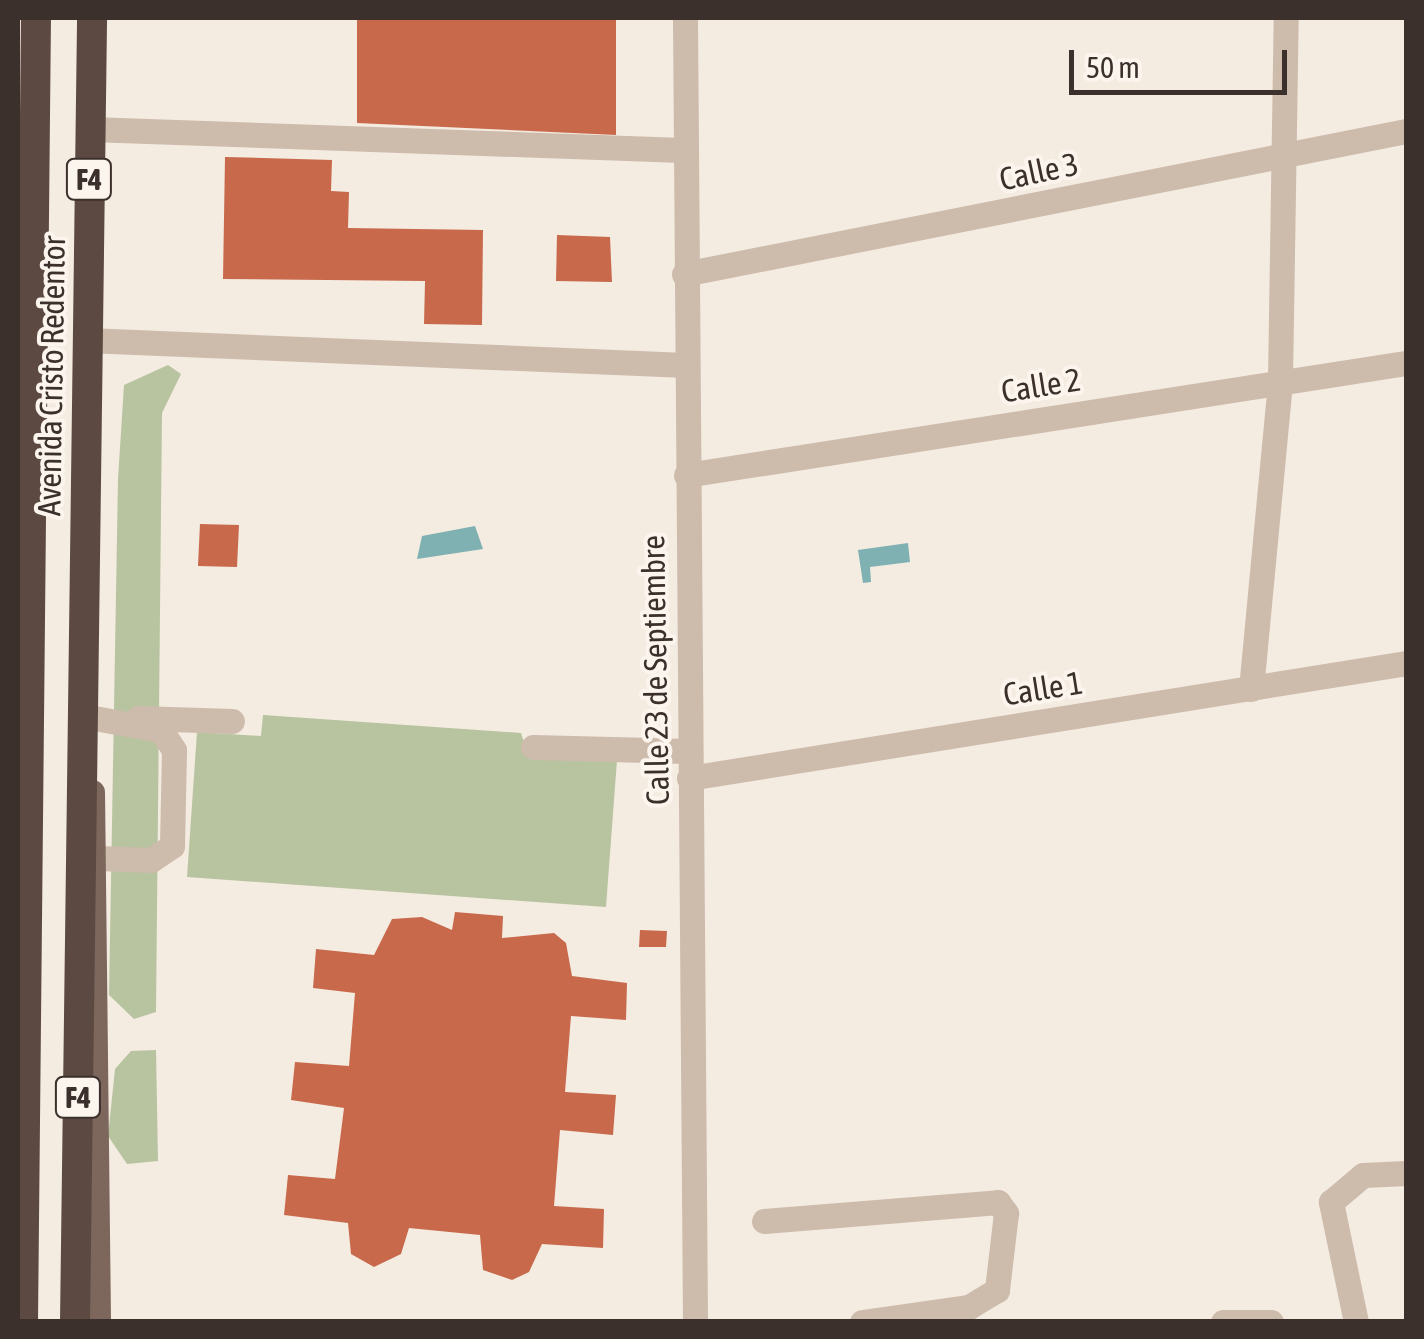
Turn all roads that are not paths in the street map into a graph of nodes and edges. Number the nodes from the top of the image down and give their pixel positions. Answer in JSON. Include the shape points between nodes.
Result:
{"nodes":[{"id":1,"x":36,"y":18,"type":"edge"},
{"id":2,"x":92,"y":18,"type":"edge"},
{"id":3,"x":685,"y":18,"type":"edge"},
{"id":4,"x":1286,"y":18,"type":"edge"},
{"id":5,"x":27,"y":59,"type":"edge"},
{"id":6,"x":90,"y":129,"type":"junction"},
{"id":7,"x":1406,"y":131,"type":"edge"},
{"id":8,"x":683,"y":150,"type":"junction"},
{"id":9,"x":1290,"y":152,"type":"junction"},
{"id":10,"x":684,"y":274,"type":"junction"},
{"id":11,"x":88,"y":340,"type":"junction"},
{"id":12,"x":1406,"y":363,"type":"edge"},
{"id":13,"x":685,"y":365,"type":"junction"},
{"id":14,"x":1280,"y":380,"type":"junction"},
{"id":15,"x":686,"y":475,"type":"junction"},
{"id":16,"x":1406,"y":662,"type":"edge"},
{"id":17,"x":1251,"y":689,"type":"junction"},
{"id":18,"x":23,"y":704,"type":"edge"},
{"id":19,"x":232,"y":721,"type":"dead end"},
{"id":20,"x":124,"y":724,"type":"junction"},
{"id":21,"x":83,"y":726,"type":"junction"},
{"id":22,"x":29,"y":742,"type":"junction"},
{"id":23,"x":533,"y":747,"type":"dead end"},
{"id":24,"x":689,"y":751,"type":"junction"},
{"id":25,"x":690,"y":778,"type":"junction"},
{"id":26,"x":18,"y":785,"type":"edge"},
{"id":27,"x":90,"y":865,"type":"junction"},
{"id":28,"x":1406,"y":1173,"type":"edge"},
{"id":29,"x":764,"y":1221,"type":"dead end"},
{"id":30,"x":24,"y":1322,"type":"edge"},
{"id":31,"x":75,"y":1322,"type":"edge"},
{"id":32,"x":98,"y":1322,"type":"edge"},
{"id":33,"x":695,"y":1322,"type":"edge"},
{"id":34,"x":862,"y":1322,"type":"edge"},
{"id":35,"x":1223,"y":1322,"type":"edge"},
{"id":36,"x":1271,"y":1322,"type":"edge"},
{"id":37,"x":1356,"y":1322,"type":"edge"}],
"edges":[{"from":1,"to":5,"type":"highway","name":"Avenida Cristo Redentor","number":"F4"},
{"from":2,"to":6,"type":"highway","name":"Avenida Cristo Redentor","number":"F4"},
{"from":3,"to":8,"type":"street","name":"Calle 23 de Septiembre"},
{"from":4,"to":9,"type":"street"},
{"from":5,"to":18,"type":"highway","name":"Avenida Cristo Redentor","number":"F4"},
{"from":6,"to":8,"type":"street"},
{"from":6,"to":11,"type":"highway","name":"Avenida Cristo Redentor","number":"F4"},
{"from":7,"to":9,"type":"street","name":"Calle 3"},
{"from":8,"to":10,"type":"street","name":"Calle 23 de Septiembre"},
{"from":9,"to":10,"type":"street","name":"Calle 3"},
{"from":9,"to":14,"type":"street"},
{"from":10,"to":13,"type":"street","name":"Calle 23 de Septiembre"},
{"from":11,"to":13,"type":"street"},
{"from":11,"to":21,"type":"highway","name":"Avenida Cristo Redentor","number":"F4"},
{"from":12,"to":14,"type":"street","name":"Calle 2"},
{"from":13,"to":15,"type":"street","name":"Calle 23 de Septiembre"},
{"from":14,"to":15,"type":"street","name":"Calle 2"},
{"from":14,"to":17,"type":"street"},
{"from":15,"to":24,"type":"street","name":"Calle 23 de Septiembre"},
{"from":16,"to":17,"type":"street","name":"Calle 1"},
{"from":17,"to":25,"type":"street","name":"Calle 1"},
{"from":18,"to":22,"type":"highway","name":"Avenida Cristo Redentor","number":"F4"},
{"from":19,"to":20,"type":"street","via":[[154,712]]},
{"from":20,"to":21,"type":"street"},
{"from":20,"to":27,"type":"street","via":[[160,730],[174,750],[172,846],[151,860]]},
{"from":21,"to":27,"type":"highway","name":"Avenida Cristo Redentor","number":"F4"},
{"from":22,"to":26,"type":"main road","name":"Avenida Cristo Redentor"},
{"from":22,"to":30,"type":"highway","name":"Avenida Cristo Redentor","number":"F4"},
{"from":23,"to":24,"type":"street"},
{"from":24,"to":25,"type":"street","name":"Calle 23 de Septiembre"},
{"from":25,"to":33,"type":"street","name":"Calle 23 de Septiembre"},
{"from":27,"to":31,"type":"highway","name":"Avenida Cristo Redentor","number":"F4"},
{"from":27,"to":32,"type":"main road","name":"Avenida Cristo Redentor"},
{"from":28,"to":37,"type":"street","via":[[1363,1176],[1331,1202]]},
{"from":29,"to":34,"type":"street","via":[[998,1202],[1006,1212],[997,1290],[969,1306]]},
{"from":35,"to":36,"type":"street"}]}
